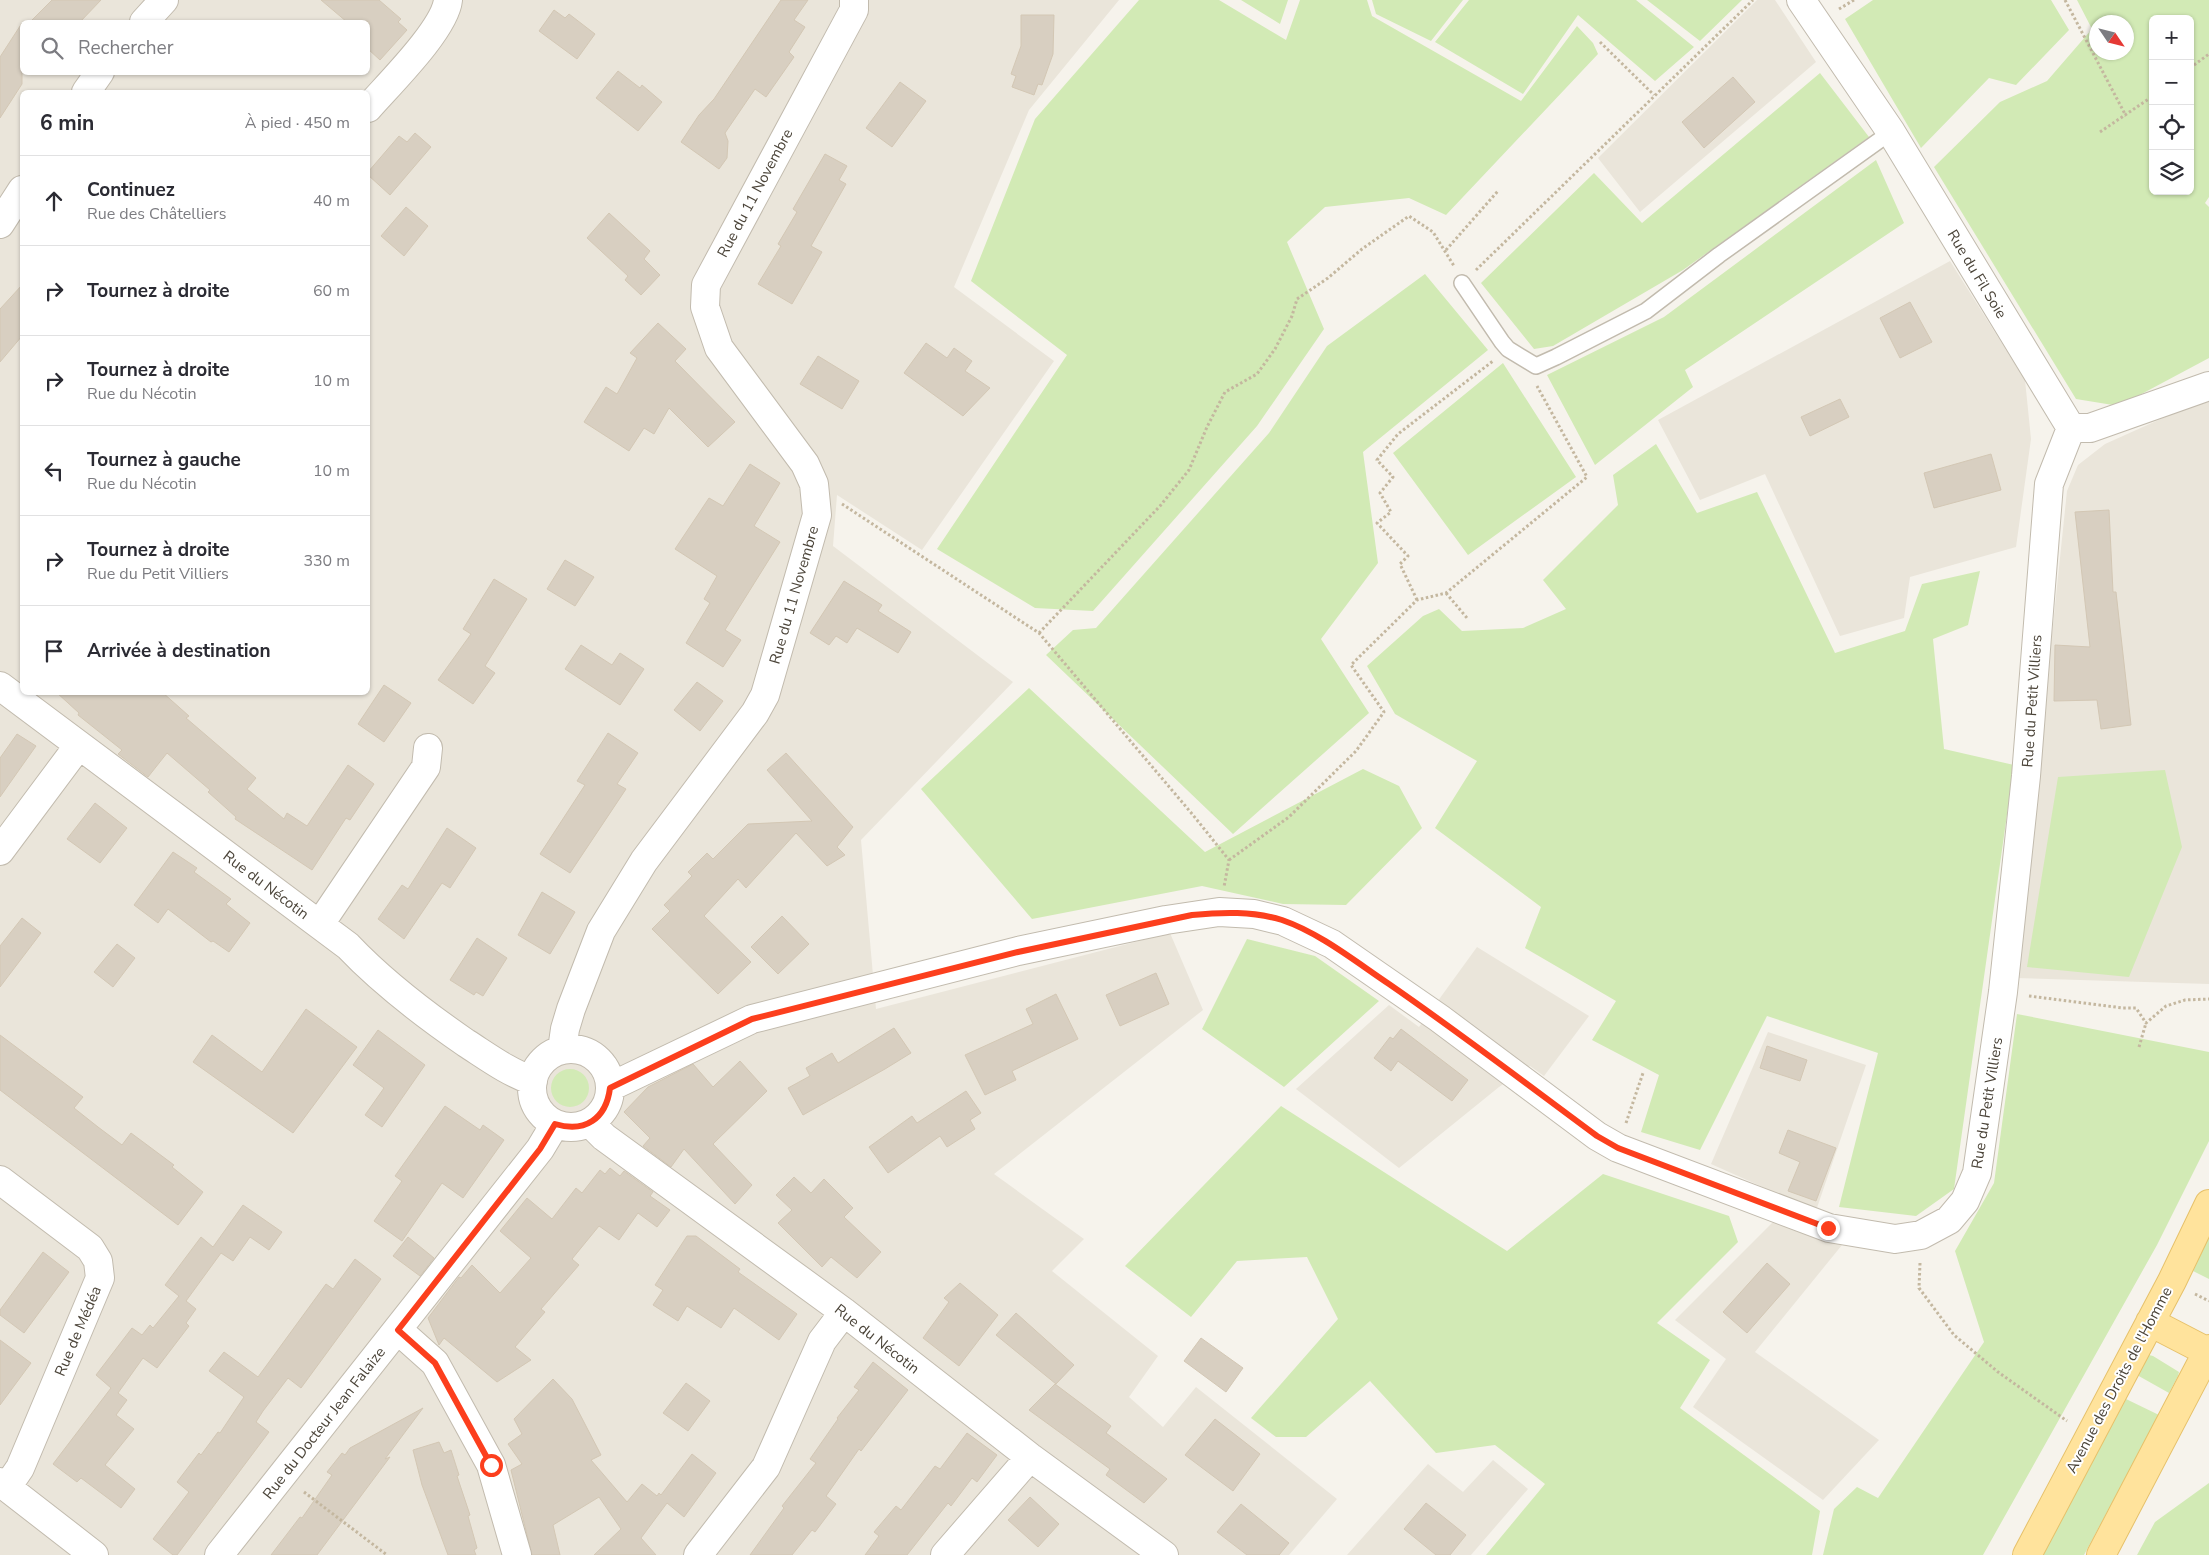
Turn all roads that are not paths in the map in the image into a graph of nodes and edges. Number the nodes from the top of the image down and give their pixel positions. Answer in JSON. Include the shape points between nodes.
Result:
{"nodes":[{"id":1,"x":164,"y":0,"type":"edge"},
{"id":2,"x":448,"y":0,"type":"edge"},
{"id":3,"x":854,"y":0,"type":"edge"},
{"id":4,"x":1801,"y":0,"type":"edge"},
{"id":5,"x":146,"y":20,"type":"edge"},
{"id":6,"x":98,"y":75,"type":"edge"},
{"id":7,"x":87,"y":90,"type":"edge"},
{"id":8,"x":370,"y":106,"type":"edge"},
{"id":9,"x":1891,"y":132,"type":"junction"},
{"id":10,"x":20,"y":193,"type":"edge"},
{"id":11,"x":0,"y":224,"type":"edge"},
{"id":12,"x":1462,"y":283,"type":"road end"},
{"id":13,"x":2209,"y":386,"type":"edge"},
{"id":14,"x":2071,"y":428,"type":"junction"},
{"id":15,"x":0,"y":686,"type":"edge"},
{"id":16,"x":79,"y":745,"type":"junction"},
{"id":17,"x":428,"y":748,"type":"dead end"},
{"id":18,"x":0,"y":851,"type":"edge"},
{"id":19,"x":320,"y":924,"type":"junction"},
{"id":20,"x":562,"y":1050,"type":"junction"},
{"id":21,"x":533,"y":1081,"type":"junction"},
{"id":22,"x":610,"y":1088,"type":"junction"},
{"id":23,"x":590,"y":1122,"type":"junction"},
{"id":24,"x":555,"y":1124,"type":"junction"},
{"id":25,"x":0,"y":1180,"type":"edge"},
{"id":26,"x":2209,"y":1204,"type":"edge"},
{"id":27,"x":844,"y":1312,"type":"junction"},
{"id":28,"x":2150,"y":1322,"type":"junction"},
{"id":29,"x":398,"y":1330,"type":"junction"},
{"id":30,"x":2208,"y":1350,"type":"edge"},
{"id":31,"x":1030,"y":1457,"type":"junction"},
{"id":32,"x":3,"y":1485,"type":"edge"},
{"id":33,"x":94,"y":1555,"type":"edge"},
{"id":34,"x":219,"y":1555,"type":"edge"},
{"id":35,"x":517,"y":1555,"type":"edge"},
{"id":36,"x":698,"y":1555,"type":"edge"},
{"id":37,"x":945,"y":1555,"type":"edge"},
{"id":38,"x":1164,"y":1555,"type":"edge"},
{"id":39,"x":2027,"y":1555,"type":"edge"},
{"id":40,"x":2101,"y":1555,"type":"edge"}],
"edges":[{"from":1,"to":5,"type":"street"},
{"from":2,"to":8,"type":"street","via":[[438,28]]},
{"from":3,"to":20,"type":"street","name":"Rue du 11 Novembre","via":[[854,10],[706,285],[705,307],[719,348],[804,464],[814,484],[817,515],[765,695],[755,713],[644,861],[601,930],[571,1010]]},
{"from":4,"to":9,"type":"street","name":"Rue du Fil Soie"},
{"from":6,"to":7,"type":"street"},
{"from":9,"to":12,"type":"lane","via":[[1646,311],[1536,366],[1508,349]]},
{"from":9,"to":14,"type":"street","name":"Rue du Fil Soie"},
{"from":10,"to":11,"type":"street"},
{"from":13,"to":14,"type":"street","via":[[2090,428]]},
{"from":14,"to":22,"type":"street","name":"Rue du Petit Villiers","via":[[2049,484],[2026,776],[2003,992],[1977,1173],[1965,1201],[1949,1220],[1921,1235],[1895,1239],[1828,1228],[1618,1148],[1332,944],[1283,921],[1254,914],[1219,912],[1166,920],[1018,952],[752,1019]]},
{"from":15,"to":16,"type":"street","name":"Rue du Nécotin"},
{"from":16,"to":18,"type":"street"},
{"from":16,"to":19,"type":"street","name":"Rue du Nécotin"},
{"from":17,"to":19,"type":"street","via":[[426,767]]},
{"from":19,"to":21,"type":"street","name":"Rue du Nécotin","via":[[380,978],[446,1029],[506,1069]]},
{"from":20,"to":21,"type":"street","via":[[543,1061]]},
{"from":20,"to":22,"type":"street","via":[[574,1049],[596,1057],[609,1076]]},
{"from":21,"to":24,"type":"street","via":[[532,1091],[538,1110]]},
{"from":22,"to":23,"type":"street","via":[[605,1108]]},
{"from":23,"to":24,"type":"street","via":[[566,1128]]},
{"from":23,"to":27,"type":"street","name":"Rue du Nécotin","via":[[604,1137]]},
{"from":24,"to":29,"type":"street","name":"Rue du Docteur Jean Falaize","via":[[540,1149]]},
{"from":25,"to":32,"type":"street","name":"Rue de Médéa","via":[[90,1248],[98,1261],[100,1278],[20,1468]]},
{"from":26,"to":28,"type":"main road","name":"Avenue des Droits de l'Homme"},
{"from":27,"to":31,"type":"street","name":"Rue du Nécotin"},
{"from":27,"to":36,"type":"street","via":[[822,1340],[766,1467]]},
{"from":28,"to":30,"type":"main road"},
{"from":28,"to":39,"type":"main road","name":"Avenue des Droits de l'Homme"},
{"from":29,"to":34,"type":"street","name":"Rue du Docteur Jean Falaize"},
{"from":29,"to":35,"type":"street","via":[[435,1363],[491,1465]]},
{"from":30,"to":40,"type":"main road"},
{"from":31,"to":37,"type":"street"},
{"from":31,"to":38,"type":"street","name":"Rue du Nécotin"},
{"from":32,"to":33,"type":"street"}]}
